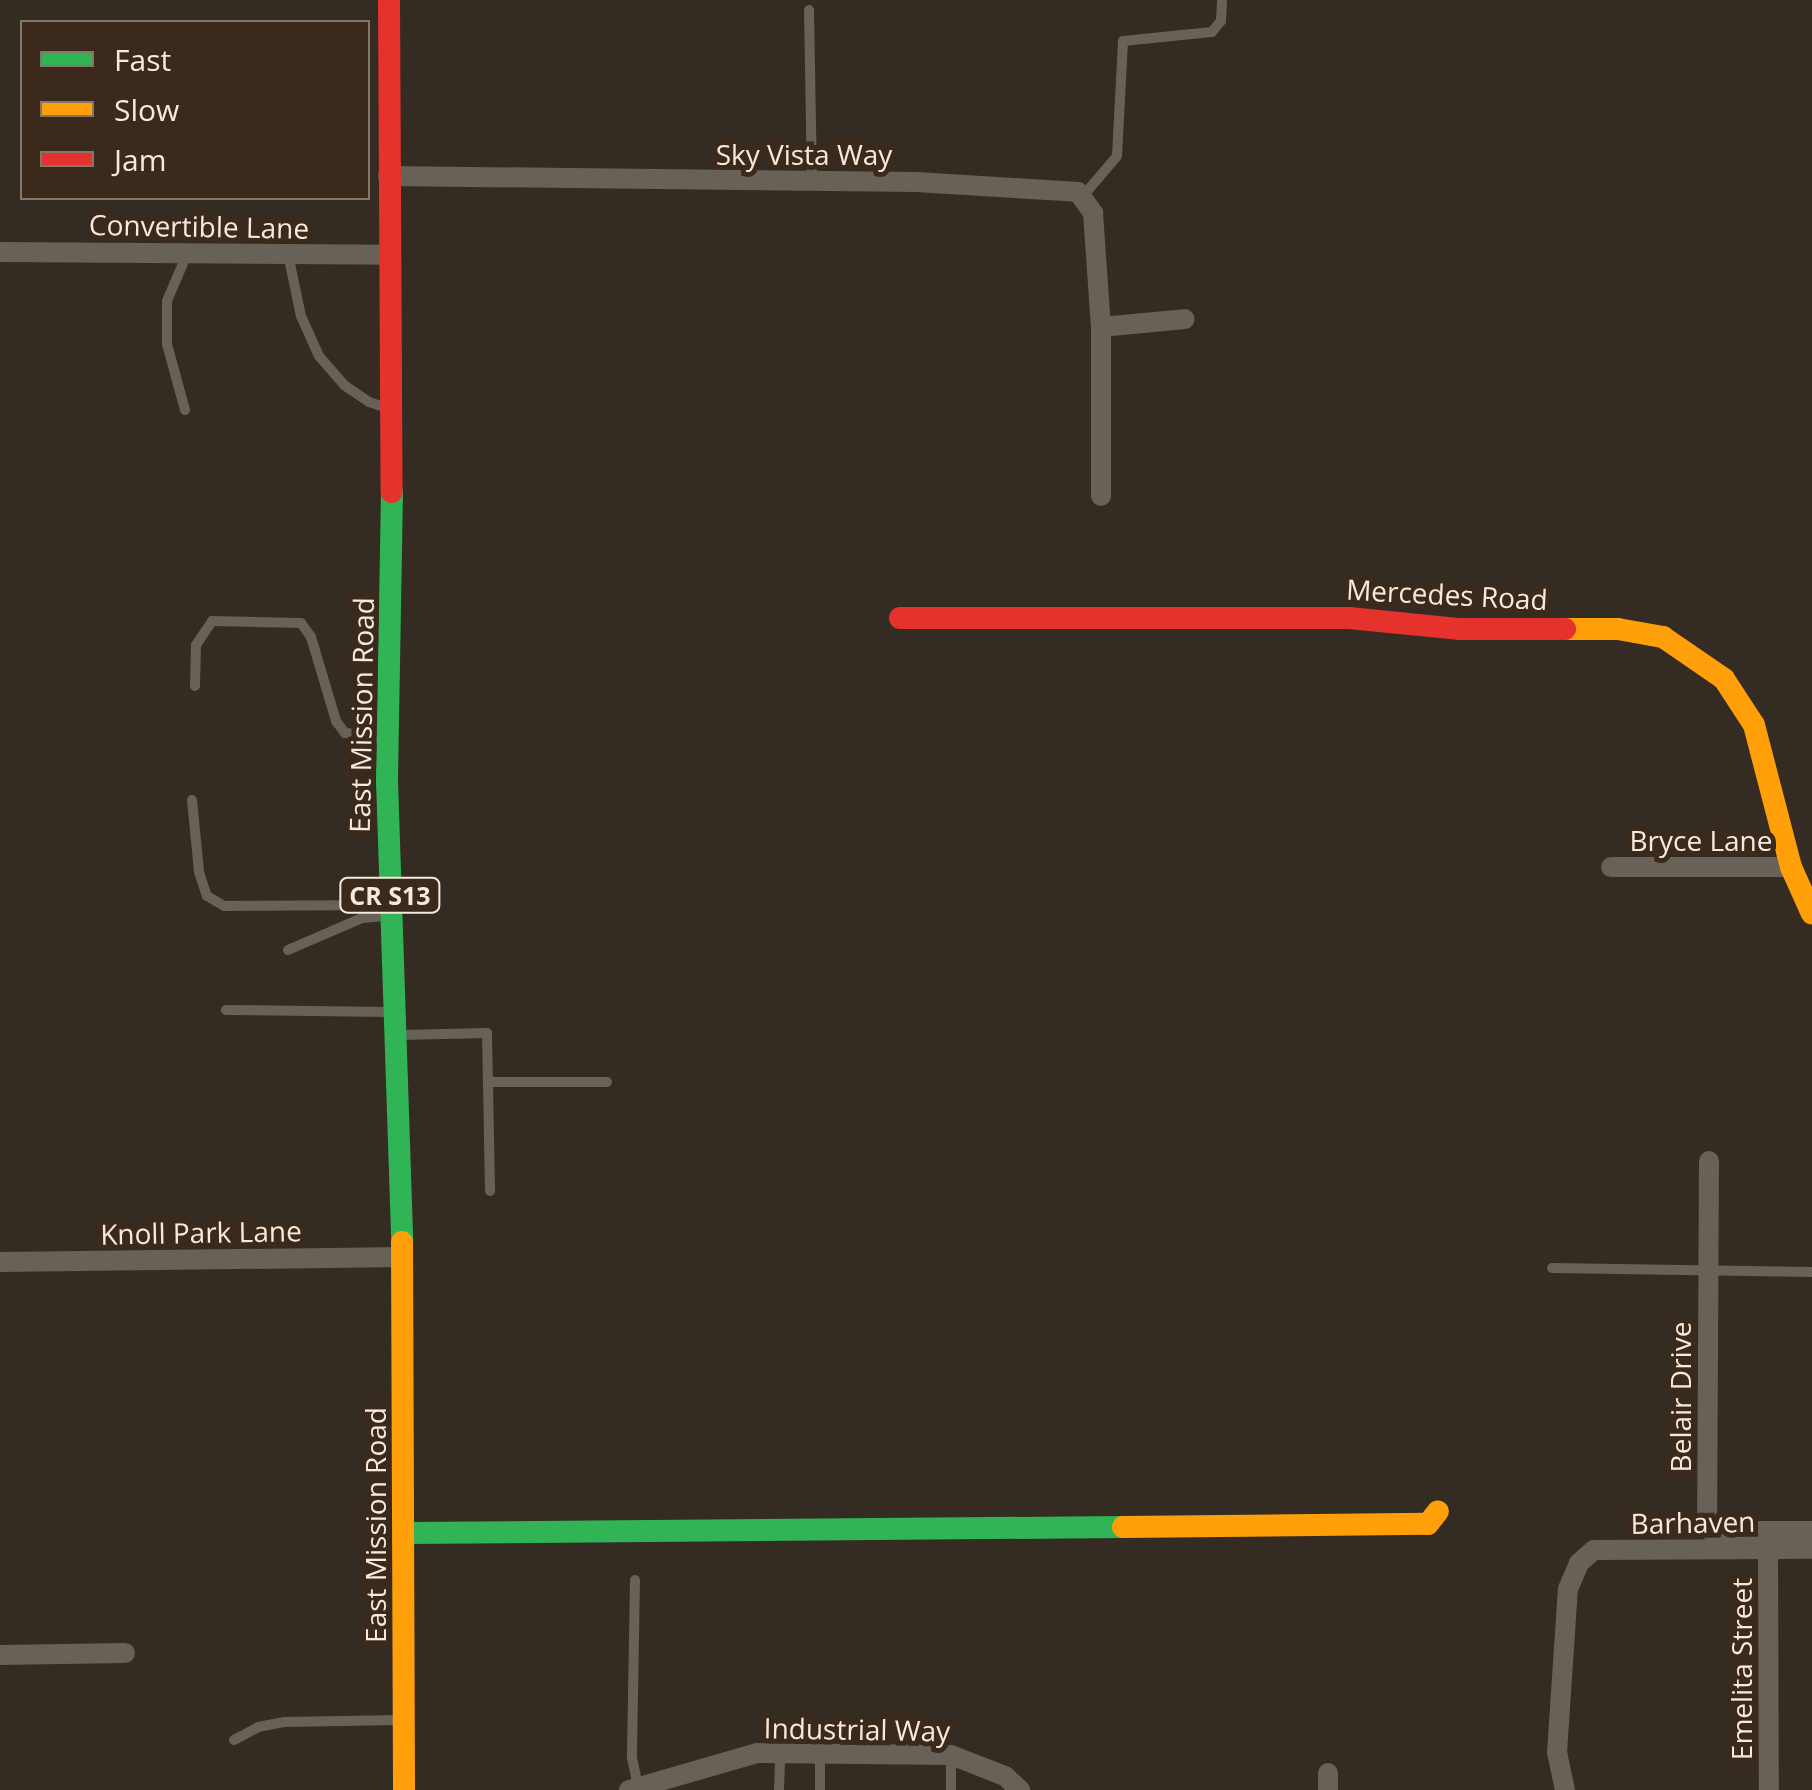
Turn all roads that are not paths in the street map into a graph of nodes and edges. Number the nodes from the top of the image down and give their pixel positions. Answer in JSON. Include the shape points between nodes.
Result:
{"nodes":[{"id":1,"x":390,"y":0,"type":"edge"},
{"id":2,"x":1222,"y":0,"type":"edge"},
{"id":3,"x":810,"y":10,"type":"dead end"},
{"id":4,"x":388,"y":176,"type":"junction"},
{"id":5,"x":812,"y":182,"type":"junction"},
{"id":6,"x":1083,"y":196,"type":"junction"},
{"id":7,"x":4,"y":252,"type":"edge"},
{"id":8,"x":188,"y":253,"type":"junction"},
{"id":9,"x":288,"y":254,"type":"junction"},
{"id":10,"x":391,"y":255,"type":"junction"},
{"id":11,"x":1185,"y":319,"type":"dead end"},
{"id":12,"x":1100,"y":327,"type":"junction"},
{"id":13,"x":394,"y":409,"type":"junction"},
{"id":14,"x":185,"y":410,"type":"dead end"},
{"id":15,"x":1101,"y":496,"type":"dead end"},
{"id":16,"x":900,"y":618,"type":"dead end"},
{"id":17,"x":195,"y":686,"type":"dead end"},
{"id":18,"x":387,"y":738,"type":"junction"},
{"id":19,"x":192,"y":800,"type":"dead end"},
{"id":20,"x":1611,"y":867,"type":"dead end"},
{"id":21,"x":1791,"y":867,"type":"junction"},
{"id":22,"x":390,"y":910,"type":"junction"},
{"id":23,"x":1812,"y":914,"type":"edge"},
{"id":24,"x":288,"y":950,"type":"dead end"},
{"id":25,"x":226,"y":1010,"type":"dead end"},
{"id":26,"x":395,"y":1024,"type":"junction"},
{"id":27,"x":488,"y":1082,"type":"junction"},
{"id":28,"x":607,"y":1082,"type":"dead end"},
{"id":29,"x":1709,"y":1160,"type":"dead end"},
{"id":30,"x":490,"y":1191,"type":"dead end"},
{"id":31,"x":403,"y":1256,"type":"junction"},
{"id":32,"x":0,"y":1262,"type":"edge"},
{"id":33,"x":1552,"y":1268,"type":"dead end"},
{"id":34,"x":1708,"y":1272,"type":"junction"},
{"id":35,"x":1812,"y":1272,"type":"edge"},
{"id":36,"x":1438,"y":1511,"type":"dead end"},
{"id":37,"x":1812,"y":1531,"type":"edge"},
{"id":38,"x":406,"y":1533,"type":"junction"},
{"id":39,"x":1768,"y":1548,"type":"junction"},
{"id":40,"x":1812,"y":1548,"type":"edge"},
{"id":41,"x":635,"y":1580,"type":"dead end"},
{"id":42,"x":125,"y":1653,"type":"dead end"},
{"id":43,"x":0,"y":1655,"type":"edge"},
{"id":44,"x":405,"y":1720,"type":"junction"},
{"id":45,"x":234,"y":1740,"type":"dead end"},
{"id":46,"x":780,"y":1753,"type":"junction"},
{"id":47,"x":820,"y":1754,"type":"junction"},
{"id":48,"x":952,"y":1755,"type":"junction"},
{"id":49,"x":634,"y":1789,"type":"edge"},
{"id":50,"x":404,"y":1790,"type":"edge"},
{"id":51,"x":780,"y":1790,"type":"edge"},
{"id":52,"x":820,"y":1790,"type":"edge"},
{"id":53,"x":951,"y":1790,"type":"edge"},
{"id":54,"x":1020,"y":1790,"type":"edge"},
{"id":55,"x":1565,"y":1790,"type":"edge"},
{"id":56,"x":1769,"y":1790,"type":"edge"}],
"edges":[{"from":1,"to":4,"type":"street","name":"East Mission Road","number":"CR S13"},
{"from":2,"to":6,"type":"lane","via":[[1221,20],[1212,32],[1123,41],[1117,156]]},
{"from":3,"to":5,"type":"lane"},
{"from":4,"to":5,"type":"street","name":"Sky Vista Way"},
{"from":4,"to":10,"type":"street","name":"East Mission Road","number":"CR S13"},
{"from":5,"to":6,"type":"street","name":"Sky Vista Way","via":[[1046,187]]},
{"from":6,"to":12,"type":"street","via":[[1093,213]]},
{"from":7,"to":8,"type":"street","name":"Convertible Lane"},
{"from":8,"to":9,"type":"street","name":"Convertible Lane"},
{"from":8,"to":14,"type":"lane","via":[[167,301],[167,344]]},
{"from":9,"to":10,"type":"street","name":"Convertible Lane"},
{"from":9,"to":13,"type":"lane","via":[[319,356],[344,385]]},
{"from":10,"to":13,"type":"street","name":"East Mission Road","number":"CR S13"},
{"from":11,"to":12,"type":"street"},
{"from":12,"to":15,"type":"street"},
{"from":13,"to":18,"type":"street","name":"East Mission Road","number":"CR S13"},
{"from":16,"to":21,"type":"street","name":"Mercedes Road","via":[[1349,618],[1460,629],[1618,629],[1663,637],[1724,679],[1754,725]]},
{"from":17,"to":18,"type":"lane","via":[[196,645],[212,621],[302,623],[336,721],[345,733]]},
{"from":18,"to":22,"type":"street","name":"East Mission Road","number":"CR S13"},
{"from":19,"to":22,"type":"lane","via":[[199,872],[207,896],[224,906]]},
{"from":20,"to":21,"type":"street","name":"Bryce Lane"},
{"from":21,"to":23,"type":"street","name":"Mercedes Road"},
{"from":22,"to":24,"type":"lane"},
{"from":22,"to":26,"type":"street","name":"East Mission Road","number":"CR S13"},
{"from":25,"to":26,"type":"lane"},
{"from":26,"to":27,"type":"lane","via":[[487,1033]]},
{"from":26,"to":31,"type":"street","name":"East Mission Road","number":"CR S13"},
{"from":27,"to":28,"type":"lane"},
{"from":27,"to":30,"type":"lane"},
{"from":29,"to":34,"type":"street","name":"Belair Drive"},
{"from":31,"to":32,"type":"street","name":"Knoll Park Lane"},
{"from":31,"to":38,"type":"street","name":"East Mission Road","number":"CR S13"},
{"from":33,"to":34,"type":"lane"},
{"from":34,"to":35,"type":"lane"},
{"from":34,"to":37,"type":"street","name":"Belair Drive","via":[[1707,1527]]},
{"from":36,"to":38,"type":"street","via":[[1428,1524]]},
{"from":38,"to":44,"type":"street","name":"East Mission Road","number":"CR S13"},
{"from":39,"to":40,"type":"street","name":"Barhaven"},
{"from":39,"to":55,"type":"street","name":"Barhaven","via":[[1594,1550],[1579,1563],[1568,1588],[1558,1734]]},
{"from":39,"to":56,"type":"street","name":"Emelita Street"},
{"from":41,"to":49,"type":"lane"},
{"from":42,"to":43,"type":"street"},
{"from":44,"to":45,"type":"lane","via":[[284,1722]]},
{"from":44,"to":50,"type":"street","name":"East Mission Road","number":"CR S13"},
{"from":46,"to":47,"type":"street","name":"Industrial Way"},
{"from":46,"to":49,"type":"street","name":"Industrial Way","via":[[758,1753]]},
{"from":46,"to":51,"type":"lane"},
{"from":47,"to":48,"type":"street","name":"Industrial Way"},
{"from":47,"to":52,"type":"lane"},
{"from":48,"to":53,"type":"lane"},
{"from":48,"to":54,"type":"street","name":"Industrial Way","via":[[1004,1776]]}]}
